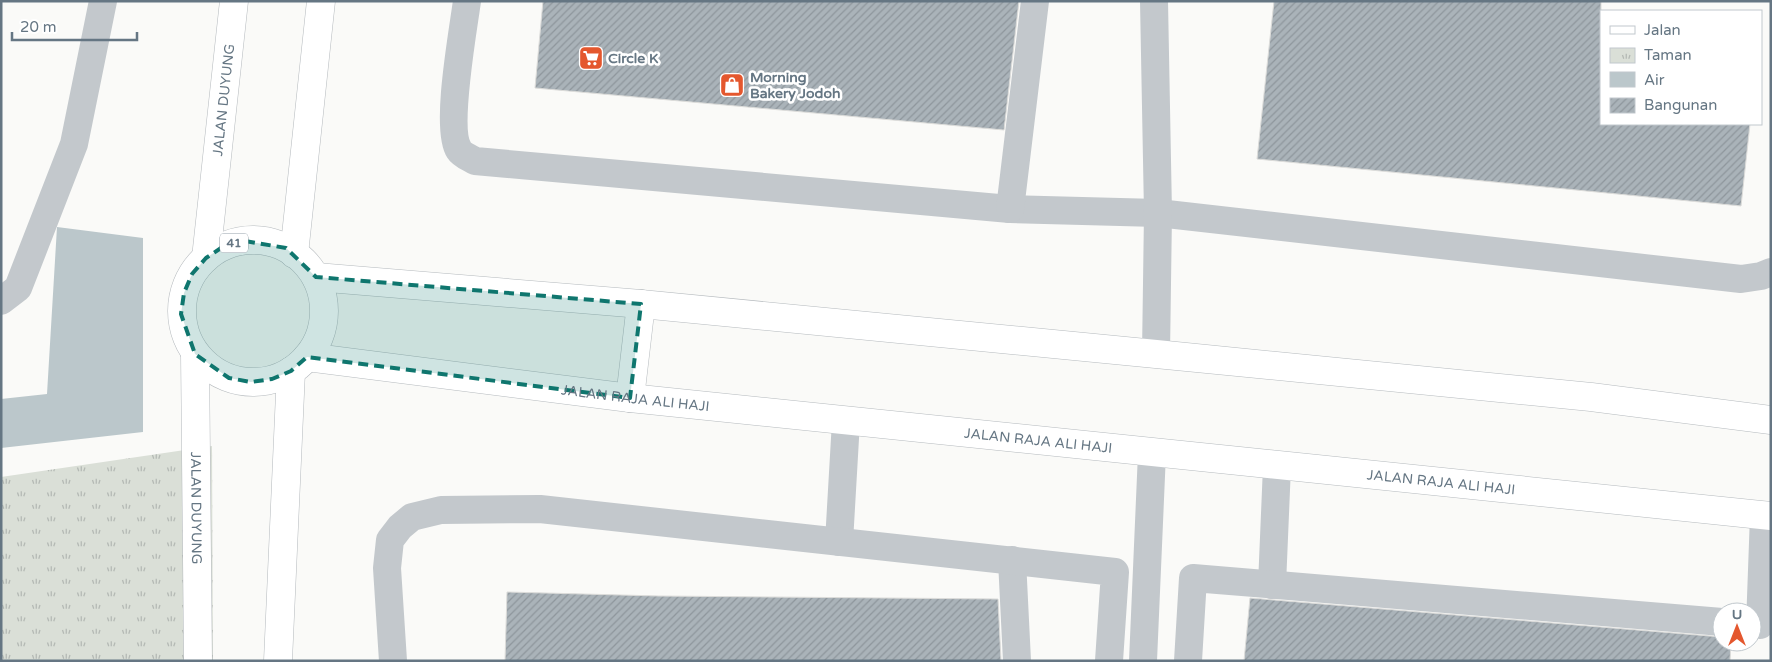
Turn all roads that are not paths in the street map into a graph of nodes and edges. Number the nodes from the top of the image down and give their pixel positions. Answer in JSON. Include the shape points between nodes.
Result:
{"nodes":[{"id":1,"x":103,"y":1,"type":"edge"},
{"id":2,"x":234,"y":1,"type":"edge"},
{"id":3,"x":321,"y":1,"type":"edge"},
{"id":4,"x":467,"y":1,"type":"edge"},
{"id":5,"x":1035,"y":1,"type":"edge"},
{"id":6,"x":1154,"y":1,"type":"edge"},
{"id":7,"x":1010,"y":210,"type":"junction"},
{"id":8,"x":1158,"y":213,"type":"junction"},
{"id":9,"x":294,"y":254,"type":"junction"},
{"id":10,"x":206,"y":258,"type":"junction"},
{"id":11,"x":1771,"y":272,"type":"edge"},
{"id":12,"x":316,"y":277,"type":"junction"},
{"id":13,"x":1,"y":301,"type":"edge"},
{"id":14,"x":641,"y":304,"type":"junction"},
{"id":15,"x":195,"y":354,"type":"junction"},
{"id":16,"x":1156,"y":354,"type":"junction"},
{"id":17,"x":299,"y":364,"type":"junction"},
{"id":18,"x":630,"y":398,"type":"junction"},
{"id":19,"x":1771,"y":420,"type":"edge"},
{"id":20,"x":846,"y":421,"type":"junction"},
{"id":21,"x":1152,"y":453,"type":"junction"},
{"id":22,"x":1277,"y":466,"type":"junction"},
{"id":23,"x":1768,"y":516,"type":"edge"},
{"id":24,"x":840,"y":542,"type":"junction"},
{"id":25,"x":1012,"y":560,"type":"junction"},
{"id":26,"x":1272,"y":585,"type":"junction"},
{"id":27,"x":1762,"y":612,"type":"edge"},
{"id":28,"x":1712,"y":621,"type":"edge"},
{"id":29,"x":198,"y":661,"type":"edge"},
{"id":30,"x":278,"y":661,"type":"edge"},
{"id":31,"x":393,"y":661,"type":"edge"},
{"id":32,"x":1016,"y":661,"type":"edge"},
{"id":33,"x":1109,"y":661,"type":"edge"},
{"id":34,"x":1143,"y":661,"type":"edge"},
{"id":35,"x":1188,"y":661,"type":"edge"}],
"edges":[{"from":1,"to":13,"type":"street","via":[[74,144],[18,288]]},
{"from":2,"to":10,"type":"main road","name":"JALAN DUYUNG","number":"41"},
{"from":3,"to":9,"type":"main road"},
{"from":4,"to":7,"type":"street","via":[[453,135],[459,152],[475,161]]},
{"from":5,"to":7,"type":"street"},
{"from":6,"to":8,"type":"street"},
{"from":7,"to":8,"type":"street"},
{"from":8,"to":11,"type":"street","via":[[1741,278]]},
{"from":8,"to":16,"type":"street"},
{"from":9,"to":10,"type":"main road","number":"41","via":[[266,241],[245,240],[224,246]]},
{"from":9,"to":12,"type":"main road","number":"41"},
{"from":10,"to":15,"type":"main road","number":"41","via":[[192,274],[184,293],[182,314],[186,335]]},
{"from":12,"to":14,"type":"main road"},
{"from":12,"to":17,"type":"main road","number":"41","via":[[323,297],[324,319],[318,339]]},
{"from":14,"to":16,"type":"main road"},
{"from":14,"to":18,"type":"main road"},
{"from":15,"to":17,"type":"main road","number":"41","via":[[229,378],[251,382],[272,379]]},
{"from":15,"to":29,"type":"main road","name":"JALAN DUYUNG","number":"41"},
{"from":16,"to":19,"type":"main road","via":[[1591,397]]},
{"from":17,"to":18,"type":"main road","name":"JALAN RAJA ALI HAJI"},
{"from":17,"to":30,"type":"main road","number":"41"},
{"from":18,"to":20,"type":"main road","name":"JALAN RAJA ALI HAJI"},
{"from":20,"to":21,"type":"main road","name":"JALAN RAJA ALI HAJI"},
{"from":20,"to":24,"type":"street"},
{"from":21,"to":22,"type":"main road","name":"JALAN RAJA ALI HAJI"},
{"from":21,"to":34,"type":"street"},
{"from":22,"to":23,"type":"main road","name":"JALAN RAJA ALI HAJI"},
{"from":22,"to":26,"type":"street"},
{"from":23,"to":27,"type":"street"},
{"from":24,"to":25,"type":"street"},
{"from":24,"to":31,"type":"street","via":[[540,509],[441,510],[412,517],[390,540],[387,568]]},
{"from":25,"to":32,"type":"street"},
{"from":25,"to":33,"type":"street","via":[[1115,572]]},
{"from":26,"to":28,"type":"street"},
{"from":26,"to":35,"type":"street","via":[[1193,578]]}]}
